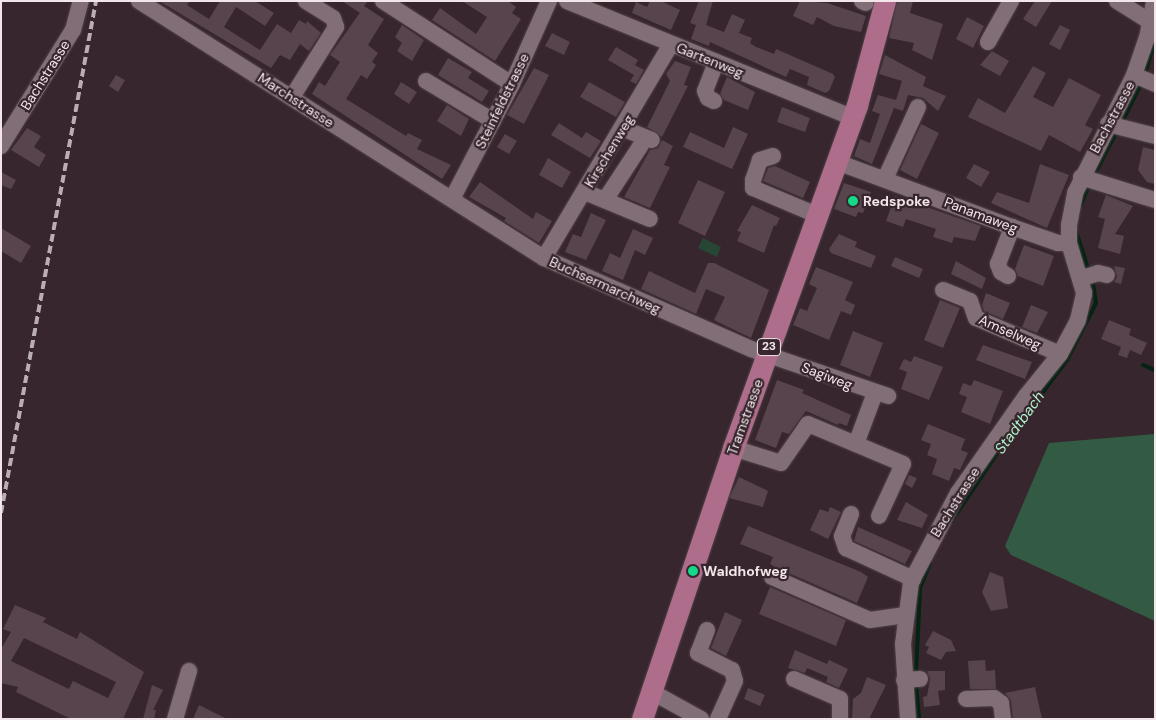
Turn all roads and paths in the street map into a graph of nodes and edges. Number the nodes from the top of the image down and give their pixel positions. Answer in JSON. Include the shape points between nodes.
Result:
{"nodes":[{"id":1,"x":81,"y":1,"type":"edge"},
{"id":2,"x":139,"y":1,"type":"edge"},
{"id":3,"x":306,"y":1,"type":"edge"},
{"id":4,"x":383,"y":1,"type":"edge"},
{"id":5,"x":549,"y":1,"type":"edge"},
{"id":6,"x":568,"y":1,"type":"edge"},
{"id":7,"x":1011,"y":1,"type":"edge"},
{"id":8,"x":1117,"y":1,"type":"edge"},
{"id":9,"x":871,"y":2,"type":"edge"},
{"id":10,"x":1153,"y":9,"type":"edge"},
{"id":11,"x":988,"y":42,"type":"dead end"},
{"id":12,"x":671,"y":44,"type":"junction"},
{"id":13,"x":716,"y":62,"type":"junction"},
{"id":14,"x":1134,"y":75,"type":"junction"},
{"id":15,"x":426,"y":82,"type":"dead end"},
{"id":16,"x":512,"y":84,"type":"junction"},
{"id":17,"x":1155,"y":84,"type":"edge"},
{"id":18,"x":292,"y":97,"type":"junction"},
{"id":19,"x":714,"y":101,"type":"dead end"},
{"id":20,"x":918,"y":107,"type":"dead end"},
{"id":21,"x":853,"y":118,"type":"junction"},
{"id":22,"x":493,"y":121,"type":"junction"},
{"id":23,"x":1108,"y":124,"type":"junction"},
{"id":24,"x":622,"y":128,"type":"junction"},
{"id":25,"x":1155,"y":136,"type":"edge"},
{"id":26,"x":1,"y":146,"type":"edge"},
{"id":27,"x":773,"y":156,"type":"dead end"},
{"id":28,"x":837,"y":162,"type":"junction"},
{"id":29,"x":885,"y":179,"type":"junction"},
{"id":30,"x":1088,"y":179,"type":"junction"},
{"id":31,"x":585,"y":192,"type":"junction"},
{"id":32,"x":452,"y":199,"type":"junction"},
{"id":33,"x":605,"y":200,"type":"junction"},
{"id":34,"x":1155,"y":200,"type":"edge"},
{"id":35,"x":817,"y":215,"type":"junction"},
{"id":36,"x":650,"y":219,"type":"dead end"},
{"id":37,"x":1012,"y":227,"type":"junction"},
{"id":38,"x":1069,"y":244,"type":"junction"},
{"id":39,"x":544,"y":258,"type":"junction"},
{"id":40,"x":1008,"y":276,"type":"dead end"},
{"id":41,"x":943,"y":290,"type":"dead end"},
{"id":42,"x":1070,"y":346,"type":"junction"},
{"id":43,"x":766,"y":355,"type":"junction"},
{"id":44,"x":856,"y":444,"type":"junction"},
{"id":45,"x":733,"y":448,"type":"junction"},
{"id":46,"x":851,"y":514,"type":"dead end"},
{"id":47,"x":879,"y":516,"type":"dead end"},
{"id":48,"x":772,"y":577,"type":"dead end"},
{"id":49,"x":912,"y":579,"type":"junction"},
{"id":50,"x":904,"y":615,"type":"junction"},
{"id":51,"x":707,"y":630,"type":"dead end"},
{"id":52,"x":189,"y":672,"type":"dead end"},
{"id":53,"x":794,"y":679,"type":"dead end"},
{"id":54,"x":904,"y":680,"type":"junction"},
{"id":55,"x":920,"y":680,"type":"dead end"},
{"id":56,"x":652,"y":692,"type":"junction"},
{"id":57,"x":966,"y":699,"type":"dead end"},
{"id":58,"x":175,"y":719,"type":"edge"},
{"id":59,"x":642,"y":719,"type":"edge"},
{"id":60,"x":701,"y":719,"type":"edge"},
{"id":61,"x":718,"y":719,"type":"edge"},
{"id":62,"x":840,"y":719,"type":"edge"},
{"id":63,"x":908,"y":719,"type":"edge"},
{"id":64,"x":1004,"y":719,"type":"edge"}],
"edges":[{"from":1,"to":26,"type":"street","name":"Bachstrasse","via":[[73,30]]},
{"from":2,"to":18,"type":"street","name":"Marchstrasse"},
{"from":3,"to":18,"type":"street","via":[[333,18],[336,27]]},
{"from":4,"to":16,"type":"street"},
{"from":5,"to":16,"type":"street","name":"Steinfeldstrasse"},
{"from":6,"to":12,"type":"street","name":"Gartenweg"},
{"from":7,"to":11,"type":"street"},
{"from":8,"to":10,"type":"street"},
{"from":9,"to":21,"type":"main road","name":"Tramstrasse","number":"23"},
{"from":10,"to":14,"type":"street","name":"Bachstrasse"},
{"from":12,"to":13,"type":"street","name":"Gartenweg"},
{"from":12,"to":24,"type":"street","name":"Kirschenweg"},
{"from":13,"to":19,"type":"street","via":[[706,90],[708,98]]},
{"from":13,"to":21,"type":"street","name":"Gartenweg"},
{"from":14,"to":17,"type":"street"},
{"from":14,"to":23,"type":"street","name":"Bachstrasse"},
{"from":15,"to":22,"type":"street"},
{"from":16,"to":22,"type":"street","name":"Steinfeldstrasse"},
{"from":18,"to":32,"type":"street","name":"Marchstrasse"},
{"from":20,"to":29,"type":"street"},
{"from":21,"to":28,"type":"main road","name":"Tramstrasse","number":"23"},
{"from":22,"to":32,"type":"street","name":"Steinfeldstrasse"},
{"from":23,"to":25,"type":"street"},
{"from":23,"to":30,"type":"street","name":"Bachstrasse"},
{"from":24,"to":31,"type":"street","name":"Kirschenweg"},
{"from":24,"to":33,"type":"street","via":[[647,142]]},
{"from":27,"to":35,"type":"street","via":[[760,160],[753,188]]},
{"from":28,"to":29,"type":"street","name":"Panamaweg"},
{"from":28,"to":35,"type":"main road","name":"Tramstrasse","number":"23"},
{"from":29,"to":37,"type":"street","name":"Panamaweg"},
{"from":30,"to":34,"type":"street"},
{"from":30,"to":38,"type":"street","name":"Bachstrasse","via":[[1071,207]]},
{"from":31,"to":33,"type":"street"},
{"from":31,"to":39,"type":"street","name":"Kirschenweg"},
{"from":32,"to":39,"type":"street","name":"Buchsermarchweg"},
{"from":33,"to":36,"type":"street"},
{"from":35,"to":43,"type":"main road","name":"Tramstrasse","number":"23"},
{"from":37,"to":38,"type":"street","name":"Panamaweg"},
{"from":37,"to":40,"type":"street","via":[[998,264],[1001,272]]},
{"from":38,"to":42,"type":"street","name":"Bachstrasse","via":[[1093,276]]},
{"from":39,"to":43,"type":"street","name":"Buchsermarchweg"},
{"from":41,"to":42,"type":"street","name":"Amselweg","via":[[970,301],[976,318]]},
{"from":42,"to":49,"type":"street","name":"Bachstrasse","via":[[1020,404],[958,493]]},
{"from":43,"to":44,"type":"street","name":"Sagiweg","via":[[881,395]]},
{"from":43,"to":45,"type":"main road","name":"Tramstrasse","number":"23"},
{"from":44,"to":45,"type":"street","via":[[808,424],[781,463]]},
{"from":44,"to":47,"type":"street","via":[[902,464]]},
{"from":45,"to":56,"type":"main road","name":"Tramstrasse","number":"23"},
{"from":46,"to":49,"type":"street","via":[[842,536],[846,548]]},
{"from":48,"to":50,"type":"street","via":[[870,620]]},
{"from":49,"to":50,"type":"street","name":"Bachstrasse"},
{"from":50,"to":54,"type":"street","name":"Bachstrasse"},
{"from":51,"to":61,"type":"street","via":[[698,653],[732,670],[735,681]]},
{"from":52,"to":58,"type":"street"},
{"from":53,"to":62,"type":"street","via":[[840,699]]},
{"from":54,"to":55,"type":"street"},
{"from":54,"to":63,"type":"street","name":"Bachstrasse"},
{"from":56,"to":59,"type":"main road","name":"Tramstrasse","number":"23"},
{"from":56,"to":60,"type":"street"},
{"from":57,"to":64,"type":"street","via":[[994,698],[1001,703]]}]}
